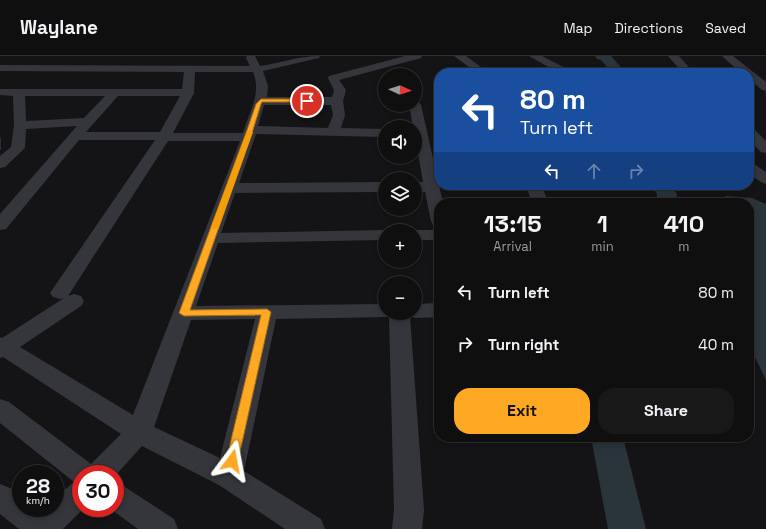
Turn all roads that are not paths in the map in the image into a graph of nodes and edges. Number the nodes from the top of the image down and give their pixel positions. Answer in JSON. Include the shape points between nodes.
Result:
{"nodes":[{"id":1,"x":250,"y":56,"type":"edge"},
{"id":2,"x":315,"y":56,"type":"edge"},
{"id":3,"x":418,"y":56,"type":"edge"},
{"id":4,"x":459,"y":56,"type":"edge"},
{"id":5,"x":534,"y":56,"type":"edge"},
{"id":6,"x":673,"y":56,"type":"edge"},
{"id":7,"x":727,"y":56,"type":"edge"},
{"id":8,"x":11,"y":59,"type":"dead end"},
{"id":9,"x":388,"y":63,"type":"junction"},
{"id":10,"x":0,"y":65,"type":"edge"},
{"id":11,"x":0,"y":68,"type":"edge"},
{"id":12,"x":397,"y":68,"type":"edge"},
{"id":13,"x":477,"y":68,"type":"edge"},
{"id":14,"x":557,"y":68,"type":"edge"},
{"id":15,"x":684,"y":68,"type":"edge"},
{"id":16,"x":741,"y":68,"type":"edge"},
{"id":17,"x":190,"y":69,"type":"junction"},
{"id":18,"x":258,"y":69,"type":"junction"},
{"id":19,"x":754,"y":79,"type":"edge"},
{"id":20,"x":766,"y":88,"type":"edge"},
{"id":21,"x":0,"y":92,"type":"edge"},
{"id":22,"x":19,"y":93,"type":"junction"},
{"id":23,"x":114,"y":93,"type":"junction"},
{"id":24,"x":188,"y":93,"type":"junction"},
{"id":25,"x":261,"y":101,"type":"junction"},
{"id":26,"x":337,"y":101,"type":"junction"},
{"id":27,"x":87,"y":122,"type":"junction"},
{"id":28,"x":20,"y":125,"type":"junction"},
{"id":29,"x":333,"y":132,"type":"junction"},
{"id":30,"x":249,"y":133,"type":"junction"},
{"id":31,"x":378,"y":133,"type":"edge"},
{"id":32,"x":75,"y":136,"type":"junction"},
{"id":33,"x":164,"y":137,"type":"junction"},
{"id":34,"x":754,"y":137,"type":"edge"},
{"id":35,"x":422,"y":148,"type":"edge"},
{"id":36,"x":766,"y":148,"type":"edge"},
{"id":37,"x":754,"y":154,"type":"edge"},
{"id":38,"x":766,"y":154,"type":"edge"},
{"id":39,"x":0,"y":164,"type":"edge"},
{"id":40,"x":754,"y":171,"type":"edge"},
{"id":41,"x":766,"y":179,"type":"edge"},
{"id":42,"x":432,"y":186,"type":"junction"},
{"id":43,"x":378,"y":187,"type":"edge"},
{"id":44,"x":422,"y":187,"type":"edge"},
{"id":45,"x":229,"y":188,"type":"junction"},
{"id":46,"x":434,"y":198,"type":"edge"},
{"id":47,"x":0,"y":225,"type":"edge"},
{"id":48,"x":422,"y":235,"type":"edge"},
{"id":49,"x":434,"y":235,"type":"edge"},
{"id":50,"x":378,"y":236,"type":"edge"},
{"id":51,"x":211,"y":238,"type":"junction"},
{"id":52,"x":434,"y":310,"type":"edge"},
{"id":53,"x":378,"y":311,"type":"edge"},
{"id":54,"x":422,"y":311,"type":"edge"},
{"id":55,"x":267,"y":312,"type":"junction"},
{"id":56,"x":184,"y":313,"type":"junction"},
{"id":57,"x":398,"y":320,"type":"edge"},
{"id":58,"x":1,"y":348,"type":"edge"},
{"id":59,"x":0,"y":409,"type":"edge"},
{"id":60,"x":139,"y":432,"type":"junction"},
{"id":61,"x":72,"y":465,"type":"edge"},
{"id":62,"x":108,"y":465,"type":"edge"},
{"id":63,"x":229,"y":476,"type":"junction"},
{"id":64,"x":0,"y":496,"type":"edge"},
{"id":65,"x":72,"y":501,"type":"edge"},
{"id":66,"x":124,"y":502,"type":"edge"},
{"id":67,"x":43,"y":529,"type":"edge"},
{"id":68,"x":163,"y":529,"type":"edge"},
{"id":69,"x":310,"y":529,"type":"edge"},
{"id":70,"x":407,"y":529,"type":"edge"}],
"edges":[{"from":1,"to":18,"type":"street"},
{"from":2,"to":18,"type":"street"},
{"from":3,"to":9,"type":"street"},
{"from":4,"to":13,"type":"street"},
{"from":5,"to":14,"type":"street"},
{"from":6,"to":15,"type":"street"},
{"from":7,"to":16,"type":"street"},
{"from":8,"to":10,"type":"street"},
{"from":9,"to":12,"type":"street"},
{"from":9,"to":26,"type":"street","via":[[333,78],[340,90]]},
{"from":11,"to":17,"type":"street"},
{"from":17,"to":18,"type":"street"},
{"from":17,"to":24,"type":"street"},
{"from":18,"to":25,"type":"street","via":[[263,84]]},
{"from":19,"to":20,"type":"street"},
{"from":21,"to":22,"type":"street"},
{"from":22,"to":23,"type":"street"},
{"from":22,"to":28,"type":"street"},
{"from":23,"to":24,"type":"street"},
{"from":23,"to":27,"type":"street"},
{"from":24,"to":33,"type":"street"},
{"from":25,"to":26,"type":"street"},
{"from":25,"to":30,"type":"street"},
{"from":26,"to":29,"type":"street","via":[[339,115]]},
{"from":27,"to":28,"type":"street"},
{"from":27,"to":32,"type":"street"},
{"from":28,"to":39,"type":"street","via":[[18,148]]},
{"from":29,"to":30,"type":"street"},
{"from":29,"to":31,"type":"street"},
{"from":30,"to":33,"type":"street"},
{"from":30,"to":45,"type":"street"},
{"from":32,"to":33,"type":"street"},
{"from":32,"to":47,"type":"street"},
{"from":33,"to":58,"type":"street","via":[[67,297]]},
{"from":34,"to":36,"type":"street"},
{"from":35,"to":42,"type":"street"},
{"from":37,"to":38,"type":"street"},
{"from":40,"to":41,"type":"street"},
{"from":42,"to":44,"type":"street"},
{"from":42,"to":46,"type":"street"},
{"from":43,"to":45,"type":"street"},
{"from":45,"to":51,"type":"street"},
{"from":48,"to":49,"type":"street"},
{"from":50,"to":51,"type":"street"},
{"from":51,"to":56,"type":"street"},
{"from":52,"to":54,"type":"street"},
{"from":53,"to":55,"type":"street"},
{"from":55,"to":56,"type":"street"},
{"from":55,"to":63,"type":"street"},
{"from":56,"to":60,"type":"street"},
{"from":57,"to":70,"type":"street","via":[[409,510]]},
{"from":58,"to":60,"type":"street"},
{"from":59,"to":61,"type":"street"},
{"from":60,"to":62,"type":"street"},
{"from":60,"to":63,"type":"street"},
{"from":63,"to":69,"type":"street"},
{"from":64,"to":67,"type":"street"},
{"from":65,"to":67,"type":"street"},
{"from":66,"to":68,"type":"street"}]}
